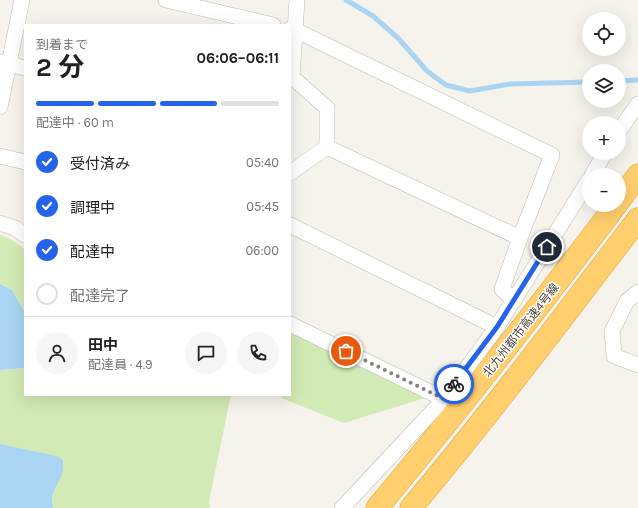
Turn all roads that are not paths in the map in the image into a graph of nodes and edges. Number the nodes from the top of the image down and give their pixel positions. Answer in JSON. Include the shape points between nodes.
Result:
{"nodes":[{"id":1,"x":22,"y":0,"type":"edge"},
{"id":2,"x":166,"y":0,"type":"edge"},
{"id":3,"x":297,"y":0,"type":"edge"},
{"id":4,"x":269,"y":24,"type":"edge"},
{"id":5,"x":293,"y":30,"type":"edge"},
{"id":6,"x":5,"y":63,"type":"edge"},
{"id":7,"x":24,"y":68,"type":"edge"},
{"id":8,"x":291,"y":78,"type":"edge"},
{"id":9,"x":638,"y":104,"type":"edge"},
{"id":10,"x":0,"y":107,"type":"edge"},
{"id":11,"x":626,"y":121,"type":"edge"},
{"id":12,"x":327,"y":147,"type":"junction"},
{"id":13,"x":0,"y":156,"type":"edge"},
{"id":14,"x":24,"y":162,"type":"edge"},
{"id":15,"x":291,"y":172,"type":"edge"},
{"id":16,"x":638,"y":175,"type":"edge"},
{"id":17,"x":582,"y":191,"type":"edge"},
{"id":18,"x":626,"y":191,"type":"edge"},
{"id":19,"x":611,"y":212,"type":"edge"},
{"id":20,"x":638,"y":219,"type":"edge"},
{"id":21,"x":0,"y":223,"type":"edge"},
{"id":22,"x":291,"y":225,"type":"edge"},
{"id":23,"x":24,"y":234,"type":"edge"},
{"id":24,"x":520,"y":238,"type":"junction"},
{"id":25,"x":638,"y":292,"type":"edge"},
{"id":26,"x":514,"y":301,"type":"junction"},
{"id":27,"x":291,"y":324,"type":"edge"},
{"id":28,"x":497,"y":327,"type":"junction"},
{"id":29,"x":638,"y":365,"type":"edge"},
{"id":30,"x":444,"y":399,"type":"junction"},
{"id":31,"x":342,"y":508,"type":"edge"},
{"id":32,"x":377,"y":508,"type":"edge"},
{"id":33,"x":411,"y":508,"type":"edge"}],
"edges":[{"from":1,"to":6,"type":"street"},
{"from":2,"to":4,"type":"street"},
{"from":3,"to":5,"type":"street"},
{"from":5,"to":8,"type":"street"},
{"from":5,"to":24,"type":"street","via":[[552,155]]},
{"from":6,"to":7,"type":"street"},
{"from":6,"to":10,"type":"street"},
{"from":8,"to":12,"type":"street","via":[[327,108]]},
{"from":9,"to":11,"type":"street"},
{"from":12,"to":15,"type":"street"},
{"from":12,"to":24,"type":"street"},
{"from":13,"to":14,"type":"street"},
{"from":16,"to":18,"type":"highway"},
{"from":17,"to":26,"type":"street"},
{"from":19,"to":32,"type":"highway","name":"北九州都市高速4号線","via":[[523,328]]},
{"from":20,"to":33,"type":"highway","name":"北九州都市高速4号線","via":[[540,348]]},
{"from":21,"to":23,"type":"street"},
{"from":22,"to":28,"type":"street"},
{"from":24,"to":26,"type":"street","via":[[502,289]]},
{"from":25,"to":29,"type":"street","via":[[627,302],[612,331],[614,356]]},
{"from":26,"to":28,"type":"street"},
{"from":27,"to":30,"type":"street"},
{"from":28,"to":30,"type":"street"},
{"from":30,"to":31,"type":"street"}]}
